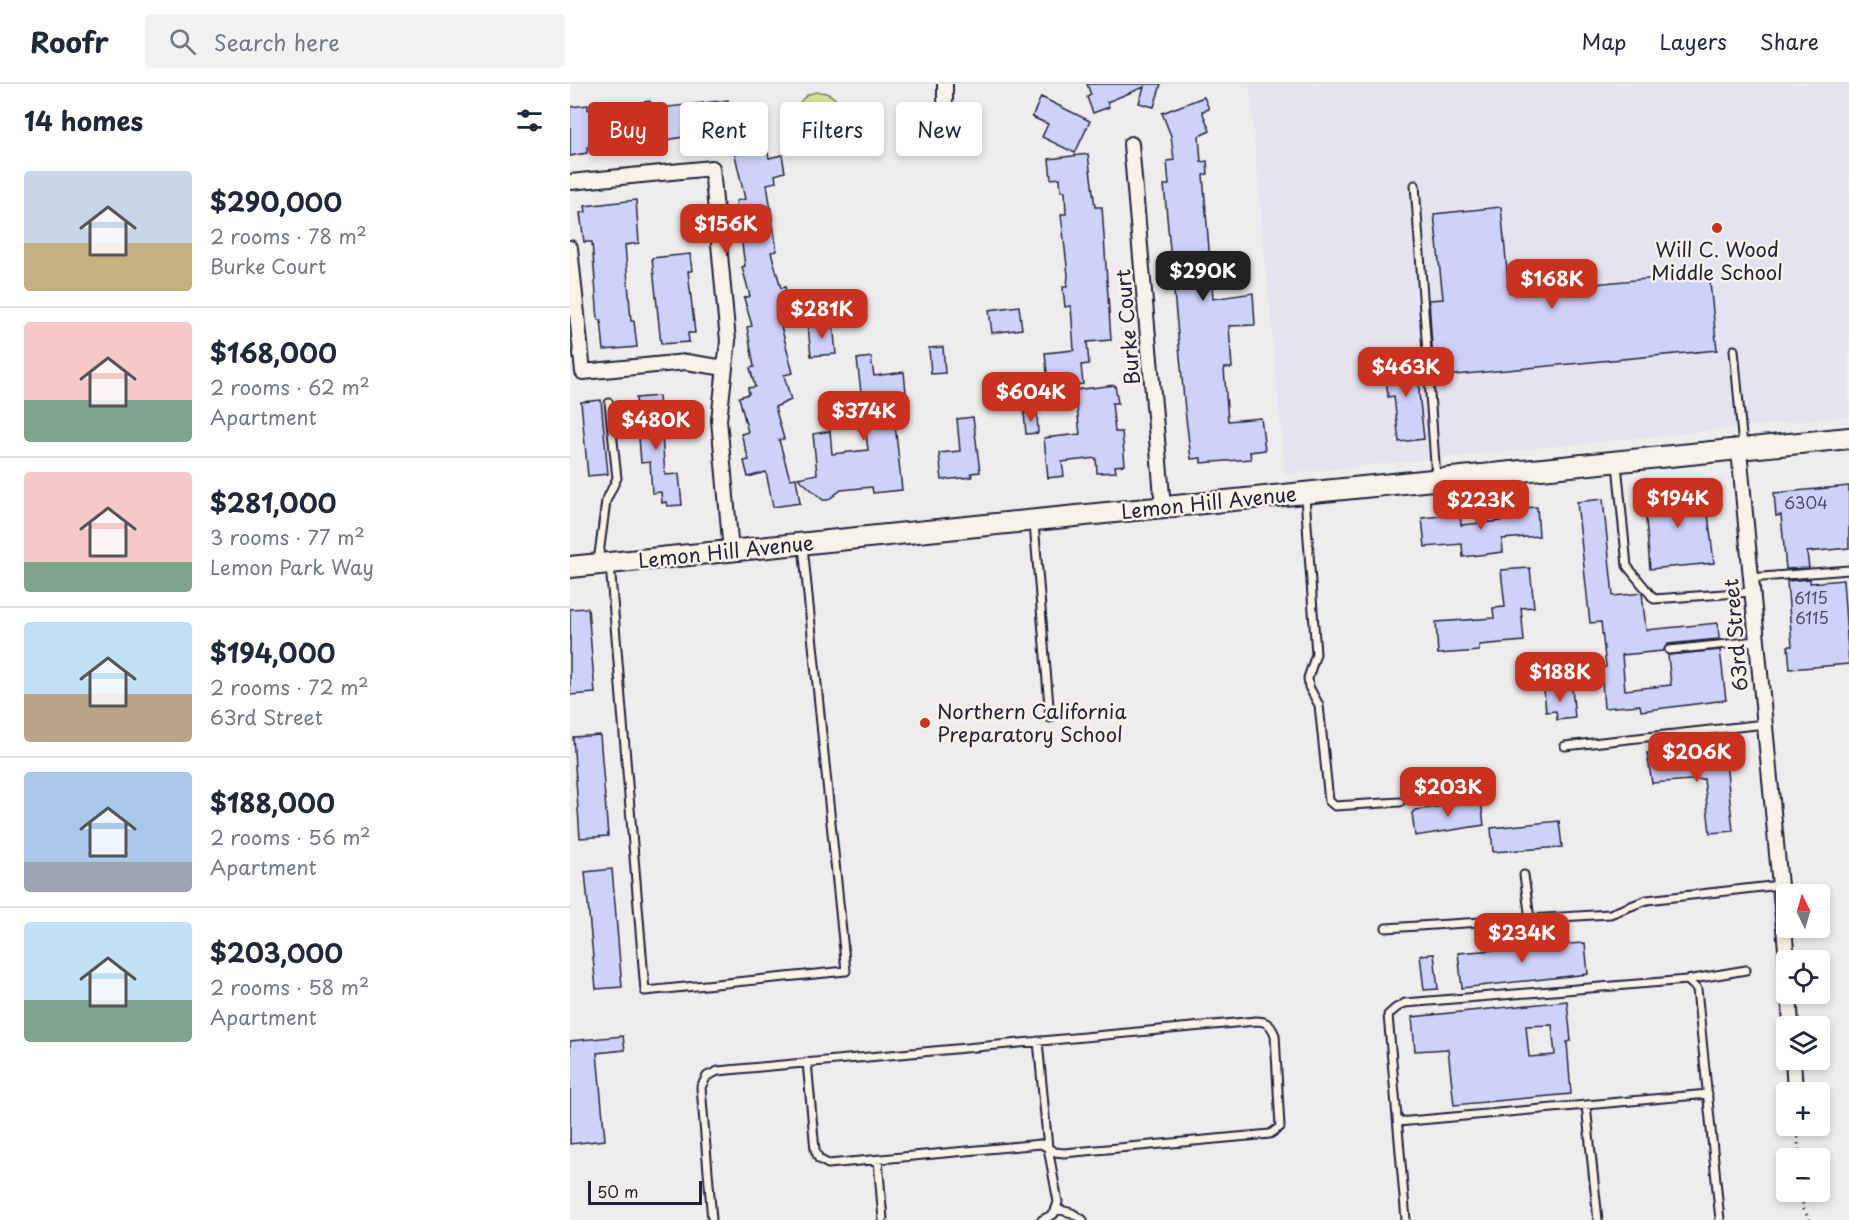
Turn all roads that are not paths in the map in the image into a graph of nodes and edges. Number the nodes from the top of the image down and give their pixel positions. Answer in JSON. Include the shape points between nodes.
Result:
{"nodes":[{"id":1,"x":945,"y":84,"type":"edge"},
{"id":2,"x":945,"y":100,"type":"dead end"},
{"id":3,"x":1131,"y":144,"type":"dead end"},
{"id":4,"x":570,"y":183,"type":"edge"},
{"id":5,"x":1415,"y":185,"type":"dead end"},
{"id":6,"x":570,"y":248,"type":"edge"},
{"id":7,"x":574,"y":330,"type":"edge"},
{"id":8,"x":1734,"y":350,"type":"dead end"},
{"id":9,"x":725,"y":368,"type":"junction"},
{"id":10,"x":609,"y":403,"type":"dead end"},
{"id":11,"x":1849,"y":438,"type":"edge"},
{"id":12,"x":1741,"y":449,"type":"junction"},
{"id":13,"x":1617,"y":462,"type":"junction"},
{"id":14,"x":1436,"y":480,"type":"junction"},
{"id":15,"x":1305,"y":493,"type":"junction"},
{"id":16,"x":1163,"y":507,"type":"junction"},
{"id":17,"x":1034,"y":520,"type":"junction"},
{"id":18,"x":803,"y":544,"type":"junction"},
{"id":19,"x":731,"y":551,"type":"junction"},
{"id":20,"x":604,"y":564,"type":"junction"},
{"id":21,"x":570,"y":567,"type":"edge"},
{"id":22,"x":1849,"y":570,"type":"edge"},
{"id":23,"x":1751,"y":585,"type":"junction"},
{"id":24,"x":1757,"y":641,"type":"junction"},
{"id":25,"x":1669,"y":650,"type":"dead end"},
{"id":26,"x":1050,"y":718,"type":"dead end"},
{"id":27,"x":1764,"y":724,"type":"junction"},
{"id":28,"x":1565,"y":746,"type":"dead end"},
{"id":29,"x":1400,"y":802,"type":"dead end"},
{"id":30,"x":1524,"y":875,"type":"dead end"},
{"id":31,"x":1780,"y":884,"type":"edge"},
{"id":32,"x":1776,"y":885,"type":"edge"},
{"id":33,"x":1530,"y":919,"type":"junction"},
{"id":34,"x":1386,"y":928,"type":"dead end"},
{"id":35,"x":1746,"y":970,"type":"dead end"},
{"id":36,"x":1687,"y":980,"type":"junction"},
{"id":37,"x":1038,"y":1041,"type":"junction"},
{"id":38,"x":807,"y":1062,"type":"junction"},
{"id":39,"x":1708,"y":1094,"type":"junction"},
{"id":40,"x":1586,"y":1105,"type":"junction"},
{"id":41,"x":1398,"y":1122,"type":"junction"},
{"id":42,"x":1048,"y":1148,"type":"junction"},
{"id":43,"x":878,"y":1160,"type":"junction"},
{"id":44,"x":1058,"y":1209,"type":"junction"},
{"id":45,"x":712,"y":1220,"type":"edge"},
{"id":46,"x":883,"y":1220,"type":"edge"},
{"id":47,"x":1042,"y":1220,"type":"edge"},
{"id":48,"x":1083,"y":1220,"type":"edge"},
{"id":49,"x":1406,"y":1220,"type":"edge"},
{"id":50,"x":1598,"y":1220,"type":"edge"},
{"id":51,"x":1720,"y":1220,"type":"edge"}],
"edges":[{"from":1,"to":2,"type":"street"},
{"from":3,"to":16,"type":"street","name":"Burke Court"},
{"from":4,"to":9,"type":"street","via":[[712,168],[728,341]]},
{"from":5,"to":14,"type":"lane"},
{"from":6,"to":7,"type":"street"},
{"from":7,"to":9,"type":"street","via":[[583,372],[686,362]]},
{"from":8,"to":12,"type":"lane"},
{"from":9,"to":19,"type":"street","via":[[719,420]]},
{"from":10,"to":20,"type":"lane","via":[[617,478],[606,501]]},
{"from":11,"to":12,"type":"street","name":"Lemon Hill Avenue"},
{"from":12,"to":13,"type":"street","name":"Lemon Hill Avenue"},
{"from":12,"to":23,"type":"street","name":"63rd Street"},
{"from":13,"to":14,"type":"street","name":"Lemon Hill Avenue"},
{"from":13,"to":23,"type":"lane","via":[[1627,566],[1654,599]]},
{"from":14,"to":15,"type":"street","name":"Lemon Hill Avenue"},
{"from":15,"to":16,"type":"street","name":"Lemon Hill Avenue"},
{"from":15,"to":29,"type":"lane","via":[[1316,654],[1308,678],[1318,705],[1329,801],[1335,806]]},
{"from":16,"to":17,"type":"street","name":"Lemon Hill Avenue"},
{"from":17,"to":18,"type":"street","name":"Lemon Hill Avenue"},
{"from":17,"to":26,"type":"lane"},
{"from":18,"to":19,"type":"street","name":"Lemon Hill Avenue"},
{"from":18,"to":20,"type":"lane","via":[[846,971],[834,973],[645,991]]},
{"from":19,"to":20,"type":"street","name":"Lemon Hill Avenue"},
{"from":20,"to":21,"type":"street","name":"Lemon Hill Avenue"},
{"from":22,"to":23,"type":"lane"},
{"from":23,"to":24,"type":"street","name":"63rd Street"},
{"from":24,"to":25,"type":"lane"},
{"from":24,"to":27,"type":"street","name":"63rd Street"},
{"from":27,"to":28,"type":"lane"},
{"from":27,"to":31,"type":"street","name":"63rd Street"},
{"from":30,"to":33,"type":"lane"},
{"from":32,"to":33,"type":"lane","via":[[1647,900],[1610,914]]},
{"from":33,"to":34,"type":"lane"},
{"from":35,"to":36,"type":"lane"},
{"from":36,"to":39,"type":"lane","via":[[1697,989]]},
{"from":36,"to":41,"type":"lane","via":[[1405,1003],[1388,1015]]},
{"from":37,"to":38,"type":"lane"},
{"from":37,"to":42,"type":"lane"},
{"from":37,"to":42,"type":"lane","via":[[1256,1021],[1265,1021],[1275,1035],[1281,1120],[1276,1132],[1064,1153]]},
{"from":38,"to":43,"type":"lane","via":[[819,1159],[828,1164]]},
{"from":38,"to":45,"type":"lane","via":[[718,1071],[707,1076],[701,1087]]},
{"from":39,"to":40,"type":"lane"},
{"from":39,"to":51,"type":"lane"},
{"from":40,"to":41,"type":"lane"},
{"from":40,"to":50,"type":"lane"},
{"from":41,"to":49,"type":"lane"},
{"from":42,"to":43,"type":"lane","via":[[1041,1144]]},
{"from":42,"to":44,"type":"lane"},
{"from":43,"to":46,"type":"lane"},
{"from":44,"to":47,"type":"lane"},
{"from":44,"to":48,"type":"lane"}]}
